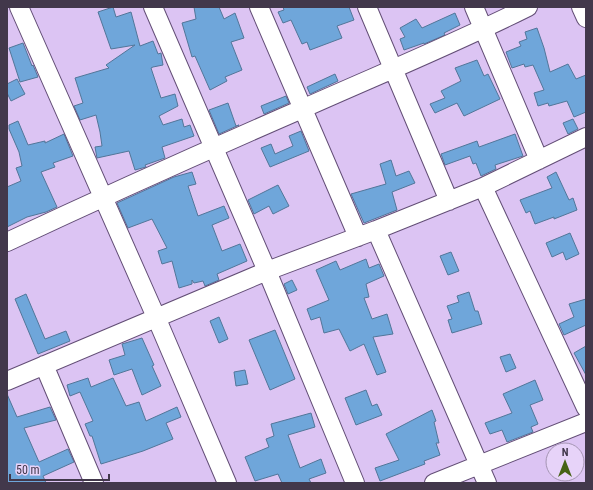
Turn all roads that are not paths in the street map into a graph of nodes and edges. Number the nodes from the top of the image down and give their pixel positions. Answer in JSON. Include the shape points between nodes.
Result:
{"nodes":[{"id":1,"x":19,"y":7,"type":"edge"},
{"id":2,"x":153,"y":7,"type":"edge"},
{"id":3,"x":259,"y":7,"type":"edge"},
{"id":4,"x":366,"y":7,"type":"edge"},
{"id":5,"x":474,"y":7,"type":"edge"},
{"id":6,"x":528,"y":7,"type":"edge"},
{"id":7,"x":581,"y":7,"type":"edge"},
{"id":8,"x":586,"y":18,"type":"edge"},
{"id":9,"x":484,"y":29,"type":"junction"},
{"id":10,"x":393,"y":70,"type":"junction"},
{"id":11,"x":302,"y":108,"type":"junction"},
{"id":12,"x":586,"y":137,"type":"edge"},
{"id":13,"x":214,"y":148,"type":"junction"},
{"id":14,"x":539,"y":160,"type":"junction"},
{"id":15,"x":483,"y":187,"type":"junction"},
{"id":16,"x":103,"y":197,"type":"junction"},
{"id":17,"x":449,"y":201,"type":"junction"},
{"id":18,"x":376,"y":230,"type":"junction"},
{"id":19,"x":358,"y":237,"type":"junction"},
{"id":20,"x":7,"y":242,"type":"edge"},
{"id":21,"x":267,"y":271,"type":"junction"},
{"id":22,"x":156,"y":317,"type":"junction"},
{"id":23,"x":44,"y":365,"type":"junction"},
{"id":24,"x":7,"y":381,"type":"edge"},
{"id":25,"x":586,"y":408,"type":"edge"},
{"id":26,"x":586,"y":422,"type":"edge"},
{"id":27,"x":479,"y":465,"type":"junction"},
{"id":28,"x":94,"y":483,"type":"edge"},
{"id":29,"x":227,"y":483,"type":"edge"},
{"id":30,"x":355,"y":483,"type":"edge"},
{"id":31,"x":434,"y":483,"type":"edge"},
{"id":32,"x":487,"y":483,"type":"edge"}],
"edges":[{"from":1,"to":16,"type":"street"},
{"from":2,"to":13,"type":"street"},
{"from":3,"to":11,"type":"street"},
{"from":4,"to":10,"type":"street"},
{"from":5,"to":9,"type":"street"},
{"from":6,"to":9,"type":"street"},
{"from":7,"to":8,"type":"street"},
{"from":9,"to":10,"type":"street"},
{"from":9,"to":14,"type":"street"},
{"from":10,"to":11,"type":"street"},
{"from":10,"to":17,"type":"street"},
{"from":11,"to":13,"type":"street"},
{"from":11,"to":19,"type":"street"},
{"from":12,"to":14,"type":"street"},
{"from":13,"to":16,"type":"street"},
{"from":13,"to":21,"type":"street"},
{"from":14,"to":15,"type":"street"},
{"from":15,"to":17,"type":"street"},
{"from":15,"to":25,"type":"street"},
{"from":16,"to":20,"type":"street"},
{"from":16,"to":22,"type":"street"},
{"from":17,"to":18,"type":"street"},
{"from":18,"to":19,"type":"street"},
{"from":18,"to":27,"type":"street"},
{"from":19,"to":21,"type":"street"},
{"from":21,"to":22,"type":"street"},
{"from":21,"to":30,"type":"street"},
{"from":22,"to":23,"type":"street"},
{"from":22,"to":29,"type":"street"},
{"from":23,"to":24,"type":"street"},
{"from":23,"to":28,"type":"street"},
{"from":26,"to":27,"type":"street"},
{"from":27,"to":31,"type":"street"},
{"from":27,"to":32,"type":"street"}]}
